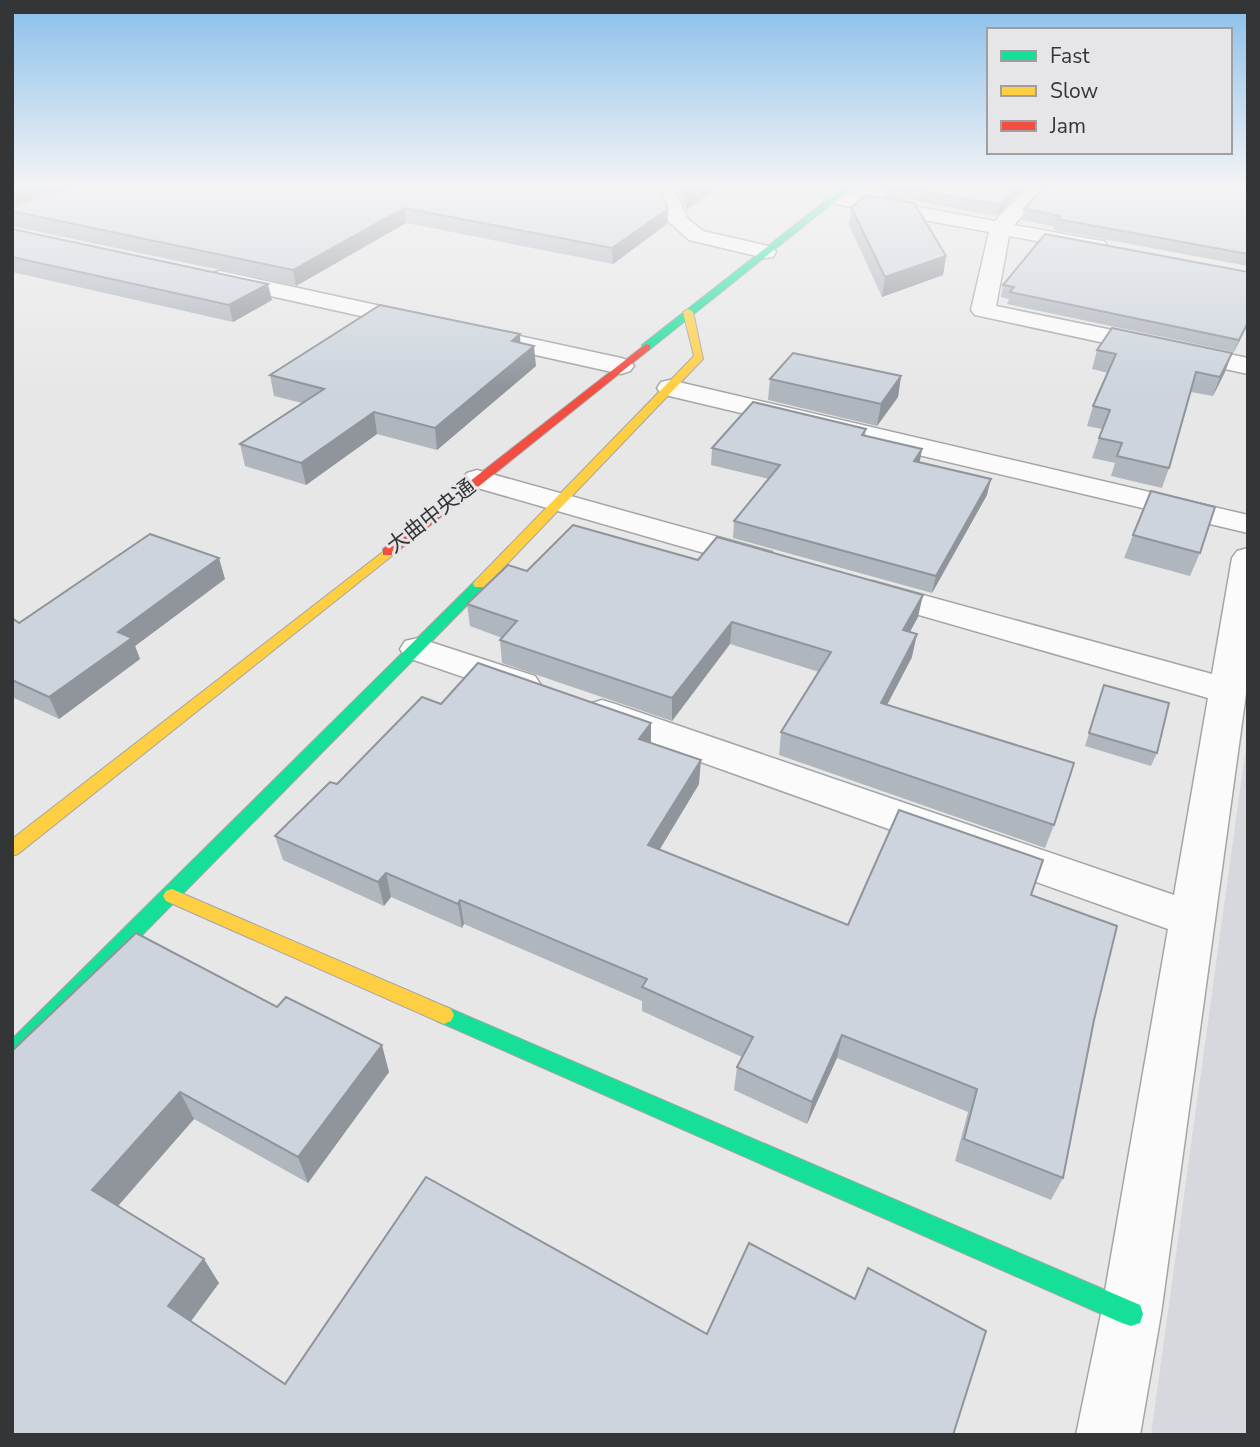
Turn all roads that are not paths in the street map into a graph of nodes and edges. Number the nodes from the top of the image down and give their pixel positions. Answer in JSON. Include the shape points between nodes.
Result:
{"nodes":[{"id":1,"x":765,"y":252,"type":"edge"},
{"id":2,"x":995,"y":253,"type":"edge"},
{"id":3,"x":204,"y":274,"type":"edge"},
{"id":4,"x":688,"y":312,"type":"junction"},
{"id":5,"x":621,"y":366,"type":"junction"},
{"id":6,"x":1248,"y":366,"type":"edge"},
{"id":7,"x":670,"y":388,"type":"junction"},
{"id":8,"x":477,"y":479,"type":"junction"},
{"id":9,"x":559,"y":502,"type":"junction"},
{"id":10,"x":1248,"y":524,"type":"edge"},
{"id":11,"x":1248,"y":558,"type":"edge"},
{"id":12,"x":786,"y":566,"type":"edge"},
{"id":13,"x":839,"y":581,"type":"edge"},
{"id":14,"x":418,"y":649,"type":"junction"},
{"id":15,"x":1227,"y":691,"type":"junction"},
{"id":16,"x":12,"y":849,"type":"edge"},
{"id":17,"x":172,"y":897,"type":"junction"},
{"id":18,"x":1191,"y":919,"type":"junction"},
{"id":19,"x":12,"y":1053,"type":"edge"},
{"id":20,"x":1131,"y":1314,"type":"junction"},
{"id":21,"x":1108,"y":1435,"type":"edge"}],
"edges":[{"from":1,"to":4,"type":"street","name":"大曲中央通"},
{"from":2,"to":6,"type":"street","via":[[984,310]]},
{"from":3,"to":5,"type":"street"},
{"from":4,"to":5,"type":"street","name":"大曲中央通"},
{"from":4,"to":7,"type":"street","via":[[699,357]]},
{"from":5,"to":8,"type":"street","name":"大曲中央通"},
{"from":7,"to":9,"type":"street"},
{"from":7,"to":10,"type":"street"},
{"from":8,"to":9,"type":"street"},
{"from":8,"to":16,"type":"street","name":"大曲中央通"},
{"from":9,"to":12,"type":"street"},
{"from":9,"to":14,"type":"street"},
{"from":11,"to":15,"type":"street"},
{"from":13,"to":15,"type":"street"},
{"from":14,"to":17,"type":"street"},
{"from":14,"to":18,"type":"street"},
{"from":15,"to":18,"type":"street"},
{"from":17,"to":19,"type":"street"},
{"from":17,"to":20,"type":"street"},
{"from":18,"to":20,"type":"street"},
{"from":20,"to":21,"type":"street"}]}
